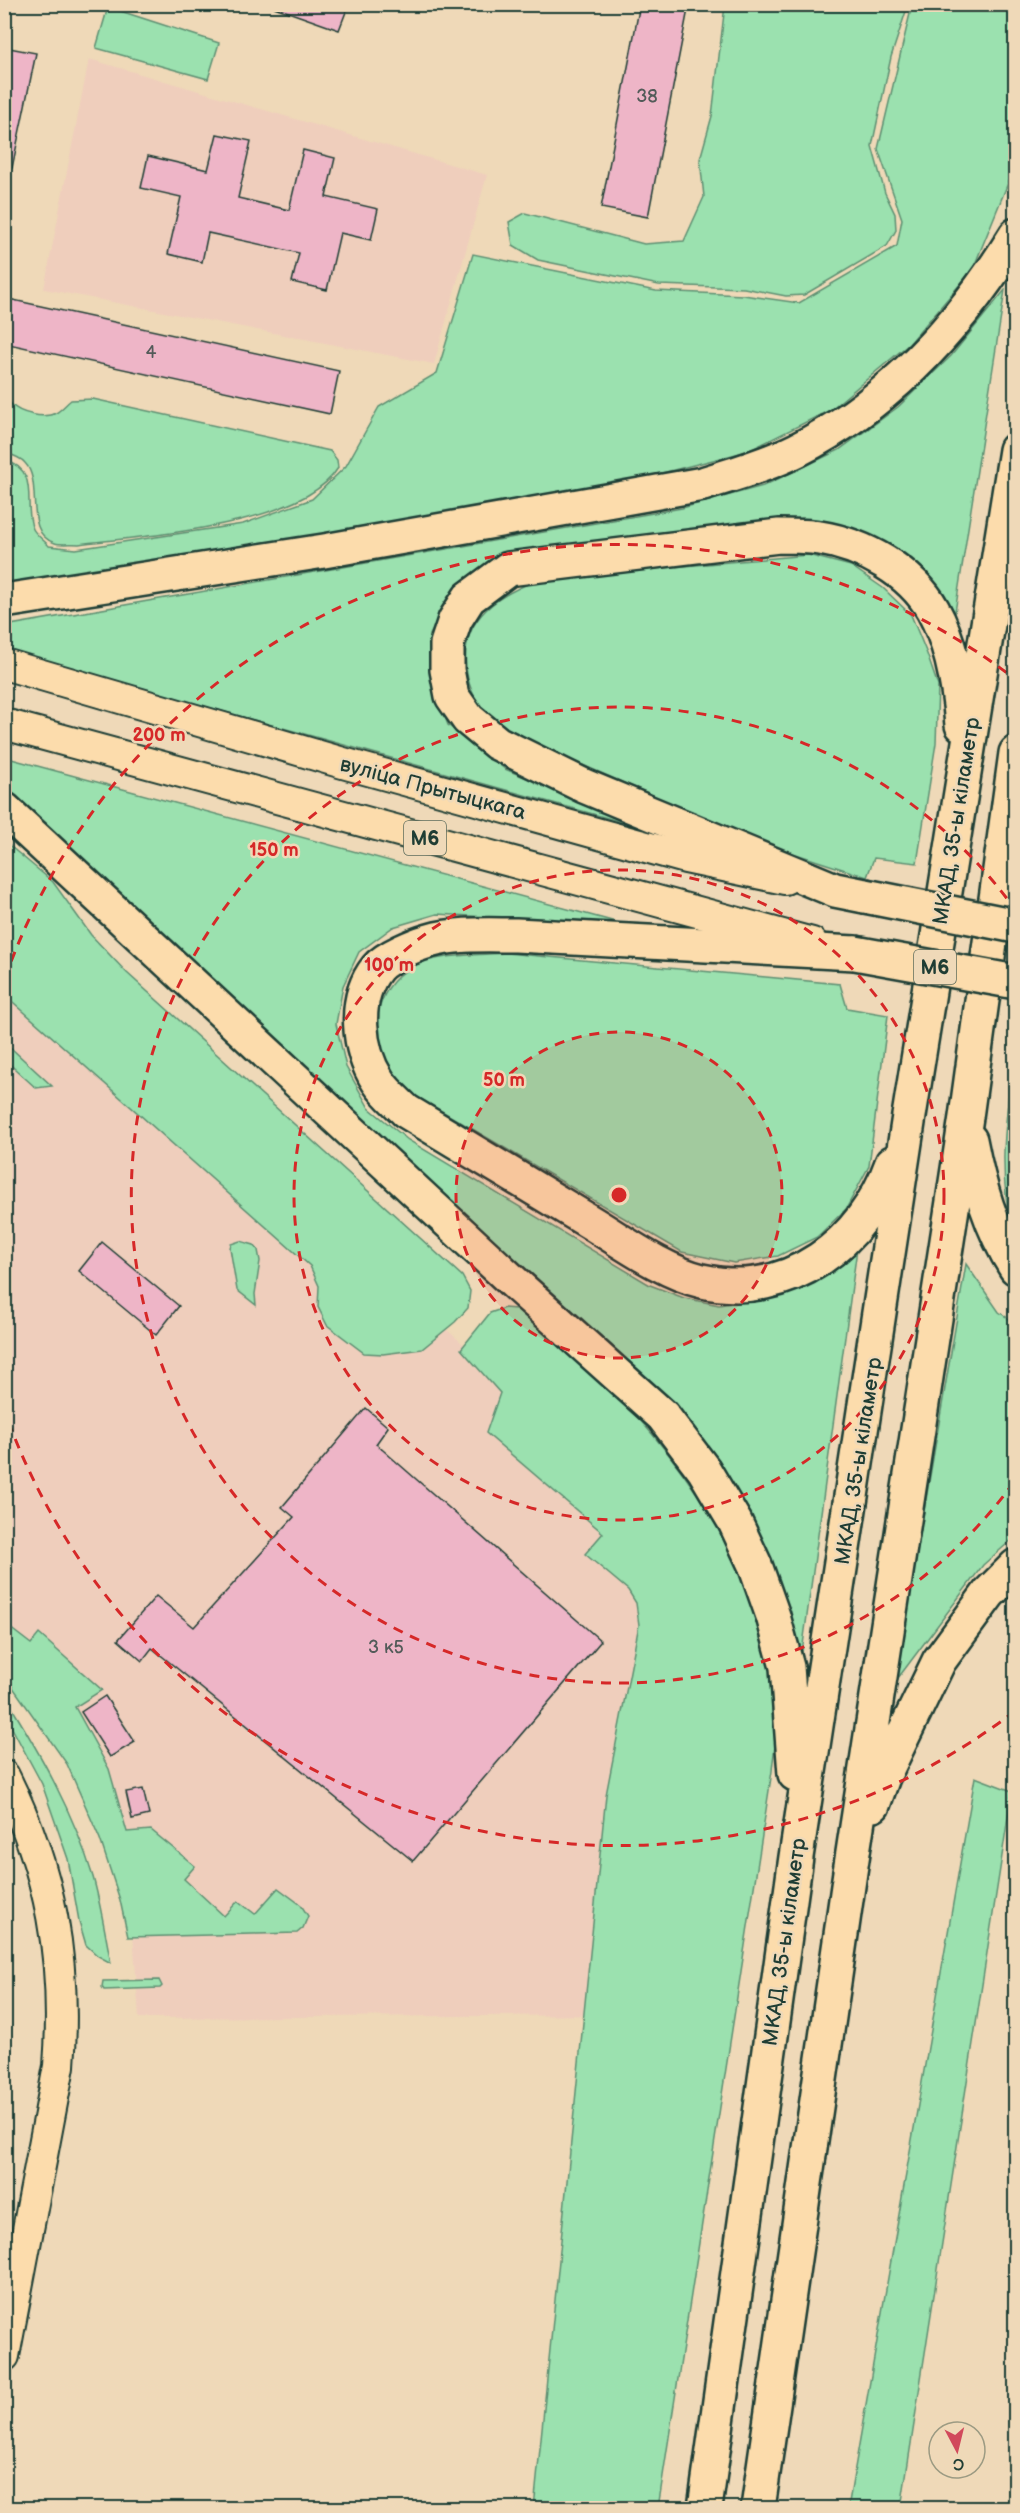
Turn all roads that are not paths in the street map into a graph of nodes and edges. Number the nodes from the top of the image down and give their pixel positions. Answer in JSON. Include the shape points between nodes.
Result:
{"nodes":[{"id":1,"x":1016,"y":235,"type":"edge"},
{"id":2,"x":1016,"y":450,"type":"edge"},
{"id":3,"x":4,"y":602,"type":"edge"},
{"id":4,"x":4,"y":664,"type":"edge"},
{"id":5,"x":4,"y":724,"type":"edge"},
{"id":6,"x":965,"y":769,"type":"junction"},
{"id":7,"x":1014,"y":769,"type":"edge"},
{"id":8,"x":4,"y":810,"type":"edge"},
{"id":9,"x":850,"y":893,"type":"junction"},
{"id":10,"x":1016,"y":926,"type":"edge"},
{"id":11,"x":850,"y":952,"type":"junction"},
{"id":12,"x":1016,"y":981,"type":"edge"},
{"id":13,"x":909,"y":1116,"type":"junction"},
{"id":14,"x":966,"y":1118,"type":"junction"},
{"id":15,"x":1016,"y":1268,"type":"edge"},
{"id":16,"x":1016,"y":1566,"type":"edge"},
{"id":17,"x":4,"y":1776,"type":"edge"},
{"id":18,"x":796,"y":1857,"type":"junction"},
{"id":19,"x":850,"y":1872,"type":"junction"},
{"id":20,"x":4,"y":2356,"type":"edge"},
{"id":21,"x":760,"y":2495,"type":"edge"},
{"id":22,"x":705,"y":2508,"type":"edge"}],
"edges":[{"from":1,"to":3,"type":"highway","via":[[957,320],[925,355],[843,423],[796,451],[752,469],[703,484]]},
{"from":2,"to":6,"type":"highway","name":"МКАД, 35-ы кіламетр"},
{"from":4,"to":9,"type":"main road","name":"вуліца Прытыцкага","number":"М6","via":[[686,858]]},
{"from":5,"to":11,"type":"main road","number":"М6"},
{"from":6,"to":9,"type":"highway","via":[[960,704],[948,648],[932,610],[910,582],[881,560],[855,548],[820,538],[779,536],[508,569],[469,598],[455,620],[447,644],[452,696],[468,719],[497,743],[584,786]]},
{"from":6,"to":13,"type":"highway","name":"МКАД, 35-ы кіламетр"},
{"from":7,"to":14,"type":"highway"},
{"from":8,"to":18,"type":"highway","via":[[663,1416],[735,1522],[774,1616],[787,1667],[795,1750]]},
{"from":9,"to":10,"type":"highway","number":"М6","bridge":true},
{"from":11,"to":12,"type":"highway","number":"М6","bridge":true},
{"from":11,"to":13,"type":"highway","via":[[516,935],[430,940],[405,950],[378,968],[364,992],[362,1037],[379,1083],[406,1111],[655,1262],[702,1281],[741,1284],[777,1280],[832,1252],[856,1229],[886,1180]]},
{"from":13,"to":18,"type":"highway","name":"МКАД, 35-ы кіламетр"},
{"from":14,"to":15,"type":"highway","via":[[980,1191],[1004,1250]]},
{"from":14,"to":19,"type":"highway"},
{"from":16,"to":19,"type":"highway","via":[[989,1593],[939,1660],[883,1777]]},
{"from":17,"to":20,"type":"main road","via":[[36,1852],[52,1909],[62,1985],[59,2066]]},
{"from":18,"to":22,"type":"highway","name":"МКАД, 35-ы кіламетр"},
{"from":19,"to":21,"type":"highway"}]}
